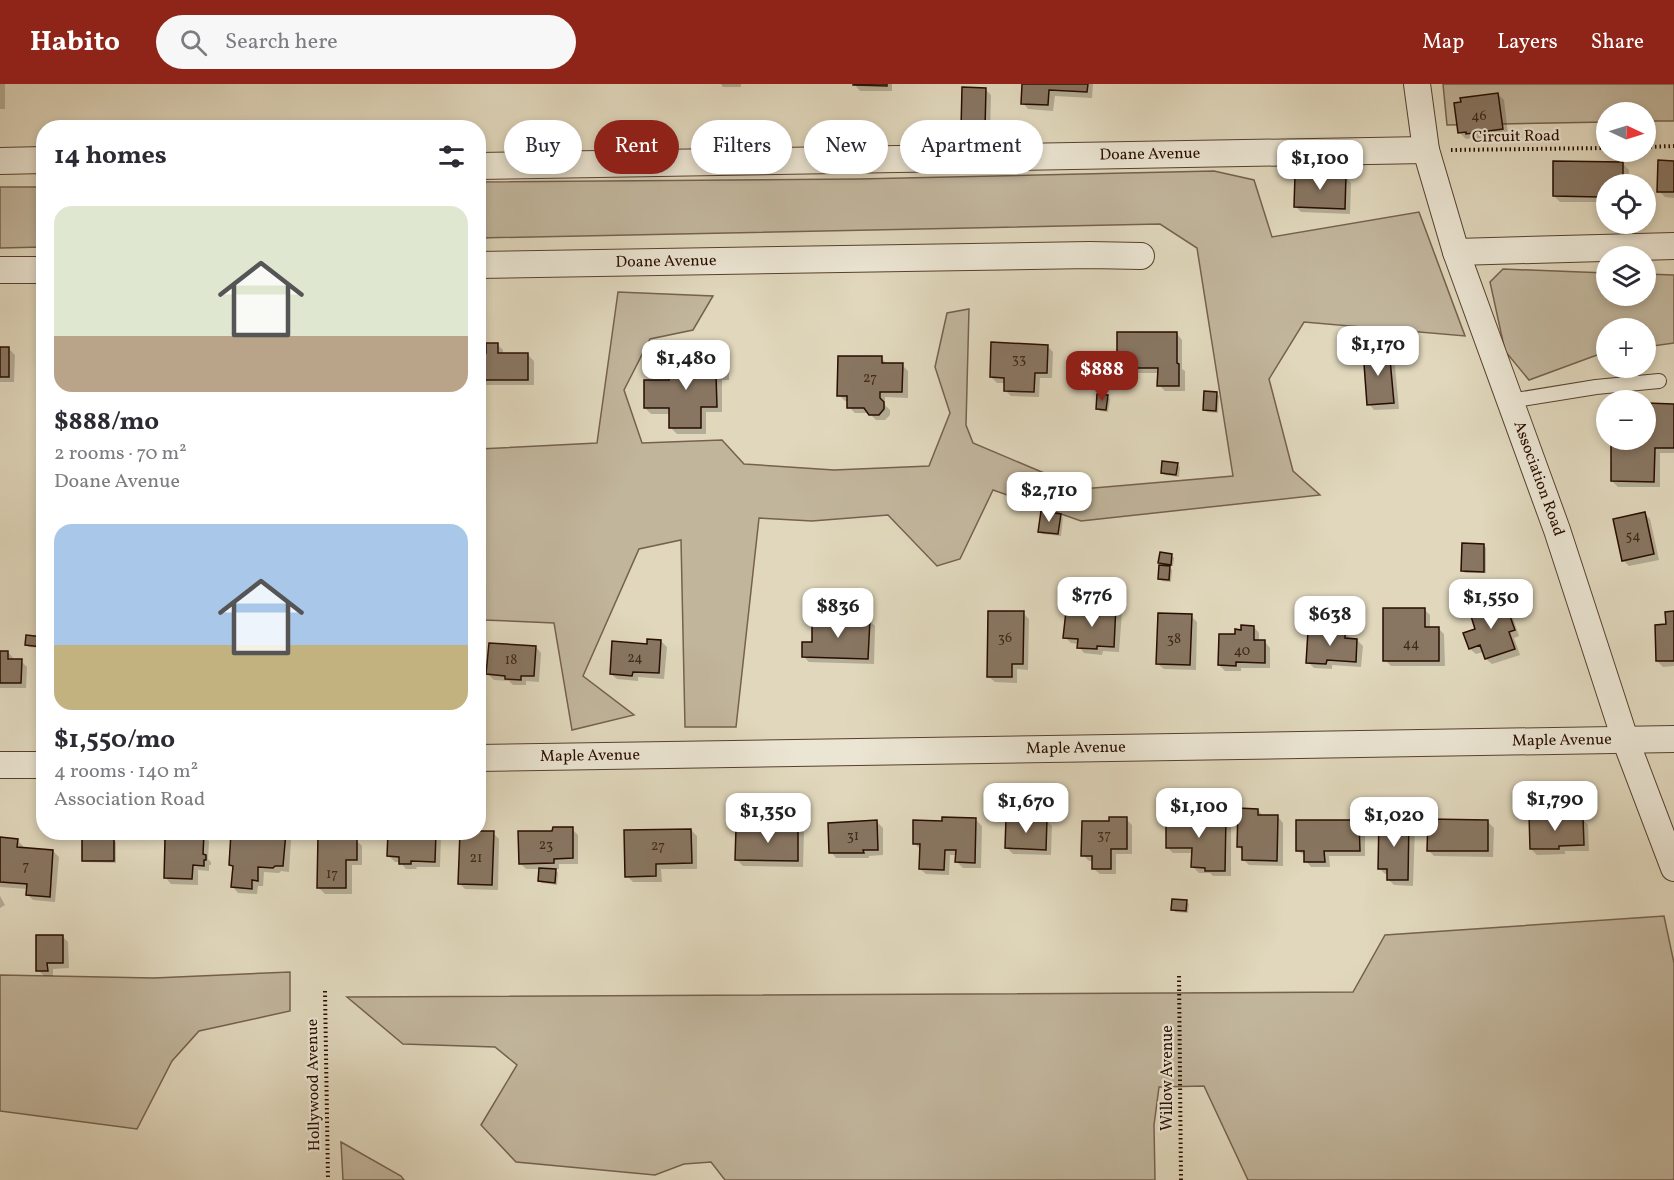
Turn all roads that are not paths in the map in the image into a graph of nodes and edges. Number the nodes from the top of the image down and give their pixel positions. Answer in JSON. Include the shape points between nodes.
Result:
{"nodes":[{"id":1,"x":1417,"y":84,"type":"edge"},
{"id":2,"x":1426,"y":150,"type":"junction"},
{"id":3,"x":36,"y":160,"type":"edge"},
{"id":4,"x":0,"y":161,"type":"edge"},
{"id":5,"x":486,"y":166,"type":"edge"},
{"id":6,"x":1674,"y":246,"type":"edge"},
{"id":7,"x":1455,"y":252,"type":"junction"},
{"id":8,"x":1141,"y":256,"type":"dead end"},
{"id":9,"x":486,"y":265,"type":"edge"},
{"id":10,"x":0,"y":270,"type":"edge"},
{"id":11,"x":36,"y":270,"type":"edge"},
{"id":12,"x":1659,"y":381,"type":"dead end"},
{"id":13,"x":1510,"y":401,"type":"junction"},
{"id":14,"x":1674,"y":738,"type":"edge"},
{"id":15,"x":1625,"y":740,"type":"junction"},
{"id":16,"x":486,"y":758,"type":"edge"},
{"id":17,"x":0,"y":765,"type":"edge"},
{"id":18,"x":36,"y":765,"type":"edge"},
{"id":19,"x":1674,"y":868,"type":"edge"}],
"edges":[{"from":1,"to":2,"type":"street","name":"Association Road"},
{"from":2,"to":5,"type":"street","name":"Doane Avenue"},
{"from":2,"to":7,"type":"street","name":"Association Road"},
{"from":3,"to":4,"type":"street"},
{"from":6,"to":7,"type":"street"},
{"from":7,"to":13,"type":"street","name":"Association Road"},
{"from":8,"to":9,"type":"street","name":"Doane Avenue"},
{"from":10,"to":11,"type":"street"},
{"from":12,"to":13,"type":"lane"},
{"from":13,"to":15,"type":"street","name":"Association Road","via":[[1557,530]]},
{"from":14,"to":15,"type":"street","name":"Maple Avenue"},
{"from":15,"to":16,"type":"street","name":"Maple Avenue"},
{"from":15,"to":19,"type":"street","name":"Association Road"},
{"from":17,"to":18,"type":"street"}]}
